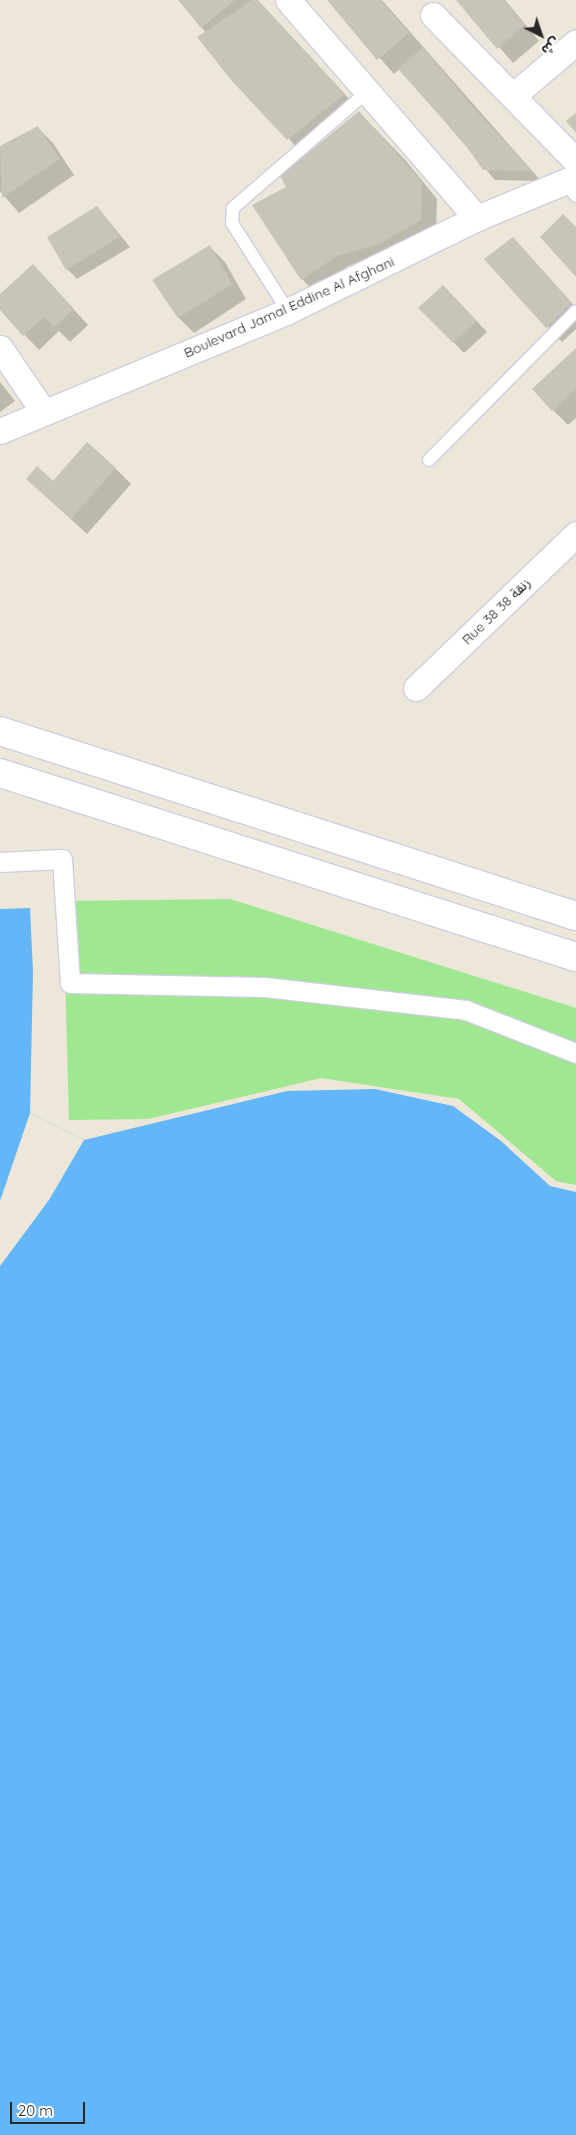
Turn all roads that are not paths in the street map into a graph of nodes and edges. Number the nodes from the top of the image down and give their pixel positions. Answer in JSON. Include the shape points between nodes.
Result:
{"nodes":[{"id":1,"x":288,"y":0,"type":"edge"},
{"id":2,"x":433,"y":15,"type":"dead end"},
{"id":3,"x":576,"y":42,"type":"edge"},
{"id":4,"x":368,"y":91,"type":"junction"},
{"id":5,"x":515,"y":94,"type":"junction"},
{"id":6,"x":573,"y":178,"type":"edge"},
{"id":7,"x":477,"y":218,"type":"junction"},
{"id":8,"x":288,"y":311,"type":"junction"},
{"id":9,"x":576,"y":311,"type":"edge"},
{"id":10,"x":0,"y":348,"type":"edge"},
{"id":11,"x":43,"y":411,"type":"junction"},
{"id":12,"x":0,"y":431,"type":"edge"},
{"id":13,"x":429,"y":460,"type":"dead end"},
{"id":14,"x":576,"y":534,"type":"edge"},
{"id":15,"x":416,"y":688,"type":"dead end"},
{"id":16,"x":0,"y":731,"type":"edge"},
{"id":17,"x":0,"y":773,"type":"edge"},
{"id":18,"x":0,"y":862,"type":"edge"},
{"id":19,"x":576,"y":916,"type":"edge"},
{"id":20,"x":576,"y":957,"type":"edge"},
{"id":21,"x":576,"y":1053,"type":"edge"}],
"edges":[{"from":1,"to":4,"type":"street"},
{"from":2,"to":5,"type":"street"},
{"from":3,"to":5,"type":"street"},
{"from":4,"to":7,"type":"street"},
{"from":4,"to":8,"type":"lane","via":[[233,208],[235,228]]},
{"from":5,"to":6,"type":"street"},
{"from":6,"to":7,"type":"street","name":"Boulevard Jamal Eddine Al Afghani"},
{"from":7,"to":8,"type":"street","name":"Boulevard Jamal Eddine Al Afghani"},
{"from":8,"to":11,"type":"street","name":"Boulevard Jamal Eddine Al Afghani"},
{"from":9,"to":13,"type":"lane"},
{"from":10,"to":11,"type":"street"},
{"from":11,"to":12,"type":"street","name":"Boulevard Jamal Eddine Al Afghani"},
{"from":14,"to":15,"type":"street","name":"Rue 38 زنقة 38"},
{"from":16,"to":19,"type":"main road"},
{"from":17,"to":20,"type":"main road"},
{"from":18,"to":21,"type":"street","via":[[62,859],[70,983],[265,987],[466,1010]]}]}
